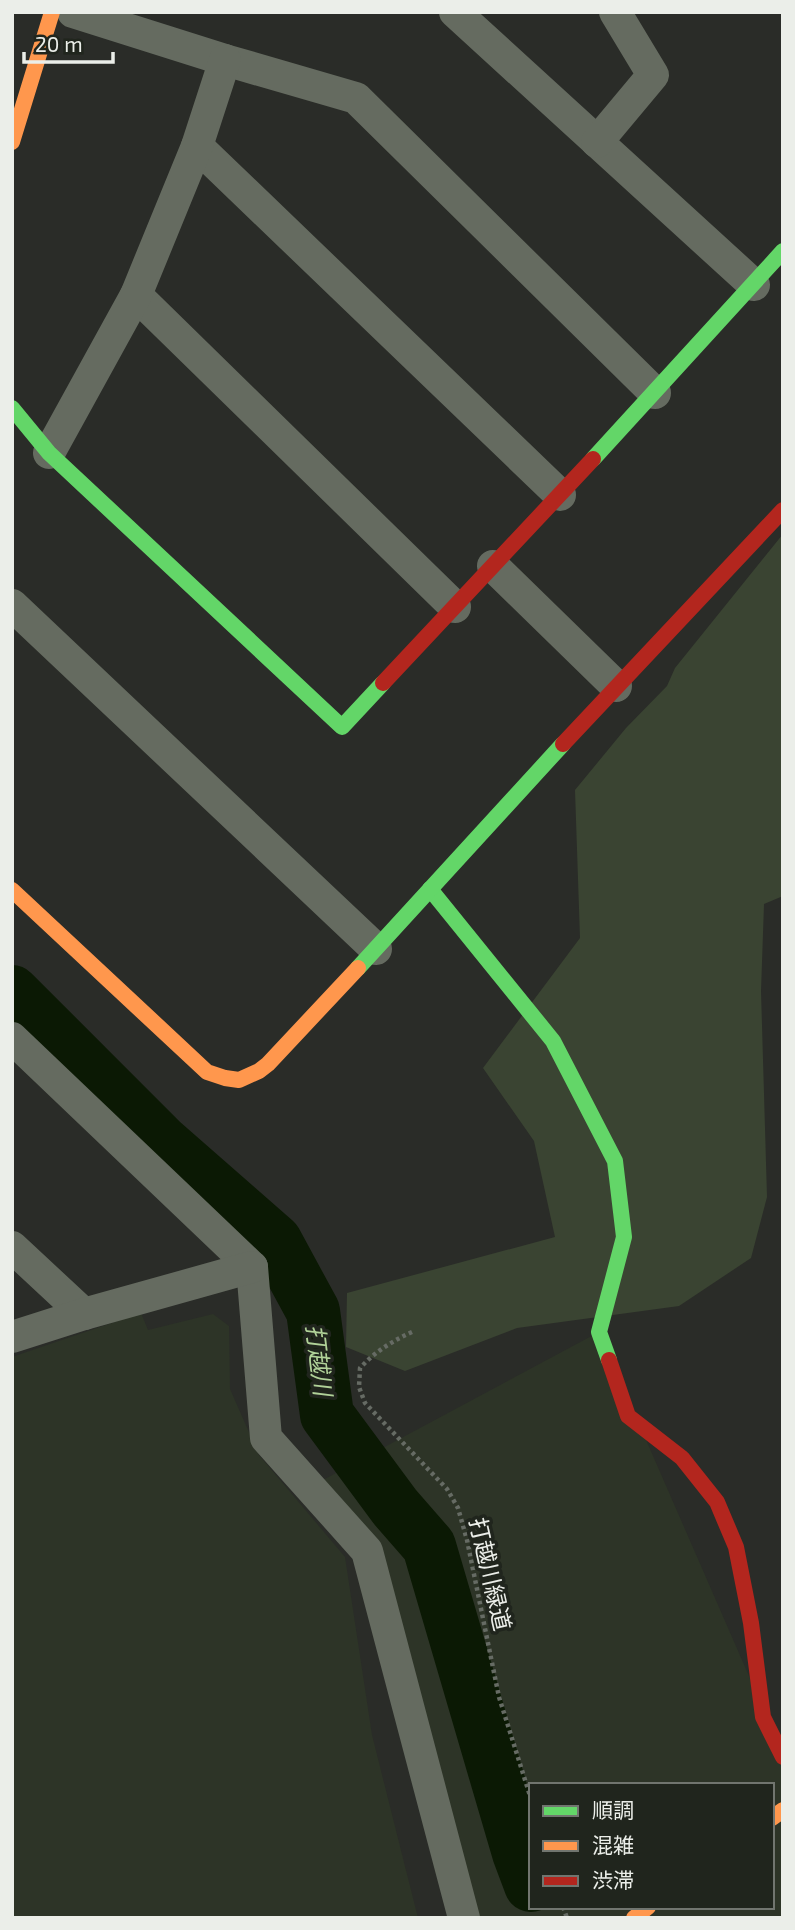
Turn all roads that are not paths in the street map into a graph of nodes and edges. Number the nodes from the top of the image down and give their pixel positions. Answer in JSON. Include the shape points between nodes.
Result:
{"nodes":[{"id":1,"x":52,"y":12,"type":"edge"},
{"id":2,"x":73,"y":12,"type":"edge"},
{"id":3,"x":455,"y":12,"type":"edge"},
{"id":4,"x":615,"y":12,"type":"edge"},
{"id":5,"x":225,"y":60,"type":"junction"},
{"id":6,"x":12,"y":142,"type":"edge"},
{"id":7,"x":597,"y":142,"type":"junction"},
{"id":8,"x":197,"y":146,"type":"junction"},
{"id":9,"x":783,"y":251,"type":"edge"},
{"id":10,"x":754,"y":285,"type":"junction"},
{"id":11,"x":136,"y":295,"type":"junction"},
{"id":12,"x":655,"y":393,"type":"junction"},
{"id":13,"x":12,"y":408,"type":"edge"},
{"id":14,"x":49,"y":453,"type":"junction"},
{"id":15,"x":560,"y":495,"type":"junction"},
{"id":16,"x":783,"y":510,"type":"edge"},
{"id":17,"x":494,"y":566,"type":"junction"},
{"id":18,"x":12,"y":605,"type":"edge"},
{"id":19,"x":454,"y":607,"type":"junction"},
{"id":20,"x":616,"y":686,"type":"junction"},
{"id":21,"x":12,"y":890,"type":"edge"},
{"id":22,"x":430,"y":890,"type":"junction"},
{"id":23,"x":376,"y":949,"type":"junction"},
{"id":24,"x":12,"y":1038,"type":"edge"},
{"id":25,"x":12,"y":1247,"type":"edge"},
{"id":26,"x":252,"y":1268,"type":"junction"},
{"id":27,"x":84,"y":1314,"type":"junction"},
{"id":28,"x":12,"y":1337,"type":"edge"},
{"id":29,"x":783,"y":1758,"type":"edge"},
{"id":30,"x":464,"y":1918,"type":"edge"}],
"edges":[{"from":1,"to":6,"type":"street"},
{"from":2,"to":5,"type":"street"},
{"from":3,"to":7,"type":"street"},
{"from":4,"to":7,"type":"street","via":[[653,75]]},
{"from":5,"to":8,"type":"street"},
{"from":5,"to":12,"type":"street","via":[[356,98]]},
{"from":7,"to":10,"type":"street"},
{"from":8,"to":11,"type":"street"},
{"from":8,"to":15,"type":"street"},
{"from":9,"to":10,"type":"street"},
{"from":10,"to":12,"type":"street"},
{"from":11,"to":14,"type":"street"},
{"from":11,"to":19,"type":"street"},
{"from":12,"to":15,"type":"street"},
{"from":13,"to":14,"type":"street"},
{"from":14,"to":19,"type":"street","via":[[342,727]]},
{"from":15,"to":17,"type":"street"},
{"from":16,"to":20,"type":"street"},
{"from":17,"to":19,"type":"street"},
{"from":17,"to":20,"type":"street"},
{"from":18,"to":23,"type":"street"},
{"from":20,"to":22,"type":"street"},
{"from":21,"to":23,"type":"street","via":[[207,1072],[231,1081],[251,1077],[268,1064]]},
{"from":22,"to":23,"type":"street"},
{"from":22,"to":29,"type":"street","via":[[553,1041],[615,1161],[624,1237],[599,1332],[628,1416],[682,1458],[718,1503],[736,1548],[764,1717]]},
{"from":24,"to":26,"type":"street"},
{"from":25,"to":27,"type":"street"},
{"from":26,"to":27,"type":"street"},
{"from":26,"to":30,"type":"street","via":[[266,1438],[367,1550]]},
{"from":27,"to":28,"type":"street"}]}
